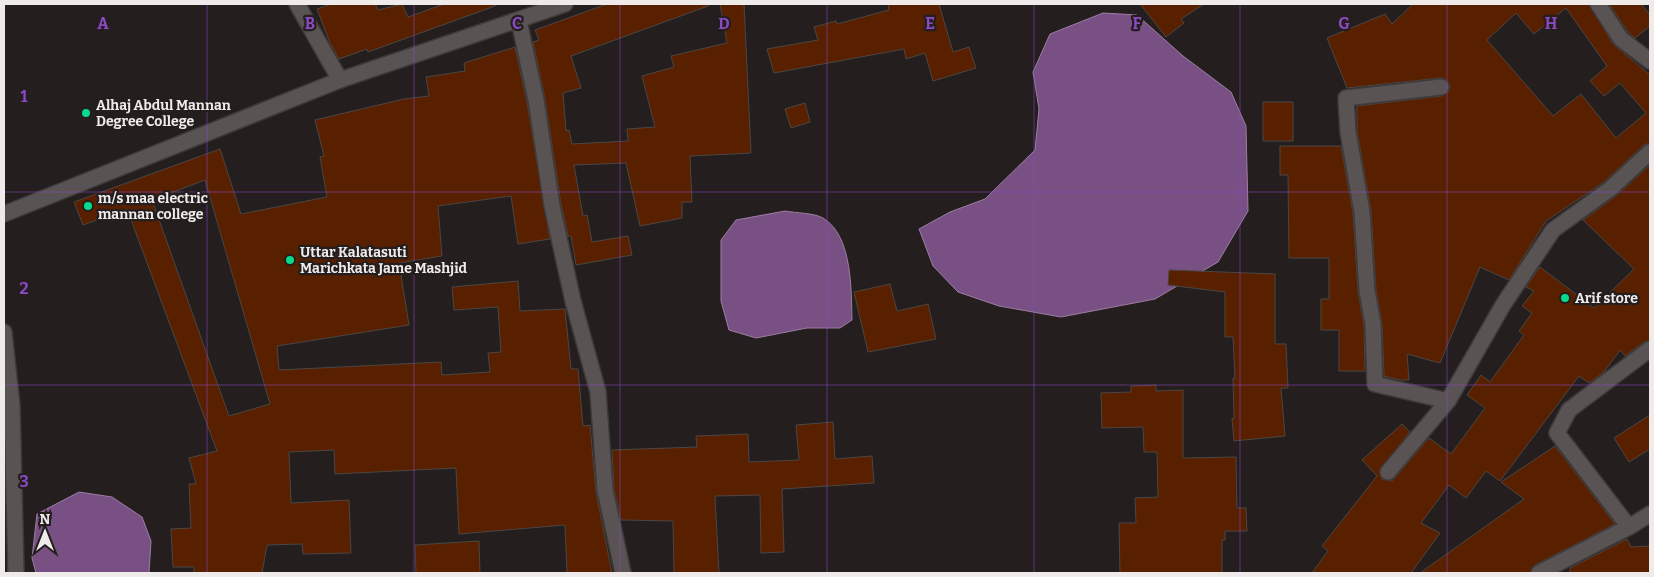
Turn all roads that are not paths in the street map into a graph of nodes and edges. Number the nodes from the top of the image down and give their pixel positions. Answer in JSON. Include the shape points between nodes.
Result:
{"nodes":[{"id":1,"x":297,"y":4,"type":"edge"},
{"id":2,"x":565,"y":4,"type":"edge"},
{"id":3,"x":1598,"y":4,"type":"edge"},
{"id":4,"x":519,"y":21,"type":"junction"},
{"id":5,"x":1650,"y":61,"type":"edge"},
{"id":6,"x":340,"y":80,"type":"junction"},
{"id":7,"x":1441,"y":87,"type":"dead end"},
{"id":8,"x":1650,"y":152,"type":"edge"},
{"id":9,"x":4,"y":214,"type":"edge"},
{"id":10,"x":4,"y":332,"type":"edge"},
{"id":11,"x":1650,"y":349,"type":"edge"},
{"id":12,"x":1448,"y":401,"type":"junction"},
{"id":13,"x":1388,"y":472,"type":"dead end"},
{"id":14,"x":1650,"y":514,"type":"edge"},
{"id":15,"x":1629,"y":528,"type":"junction"},
{"id":16,"x":16,"y":573,"type":"edge"},
{"id":17,"x":623,"y":573,"type":"edge"},
{"id":18,"x":1539,"y":573,"type":"edge"}],
"edges":[{"from":1,"to":6,"type":"street"},
{"from":2,"to":4,"type":"street"},
{"from":3,"to":5,"type":"street","via":[[1621,39]]},
{"from":4,"to":6,"type":"street"},
{"from":4,"to":17,"type":"street","via":[[536,100],[552,206],[598,392],[605,490]]},
{"from":6,"to":9,"type":"street"},
{"from":7,"to":12,"type":"street","via":[[1346,98],[1348,132],[1362,212],[1375,384]]},
{"from":8,"to":12,"type":"street","via":[[1610,189],[1553,230],[1503,305]]},
{"from":10,"to":16,"type":"street","via":[[12,406]]},
{"from":11,"to":15,"type":"street","via":[[1569,410],[1557,433]]},
{"from":12,"to":13,"type":"street"},
{"from":14,"to":15,"type":"street"},
{"from":15,"to":18,"type":"street"}]}
